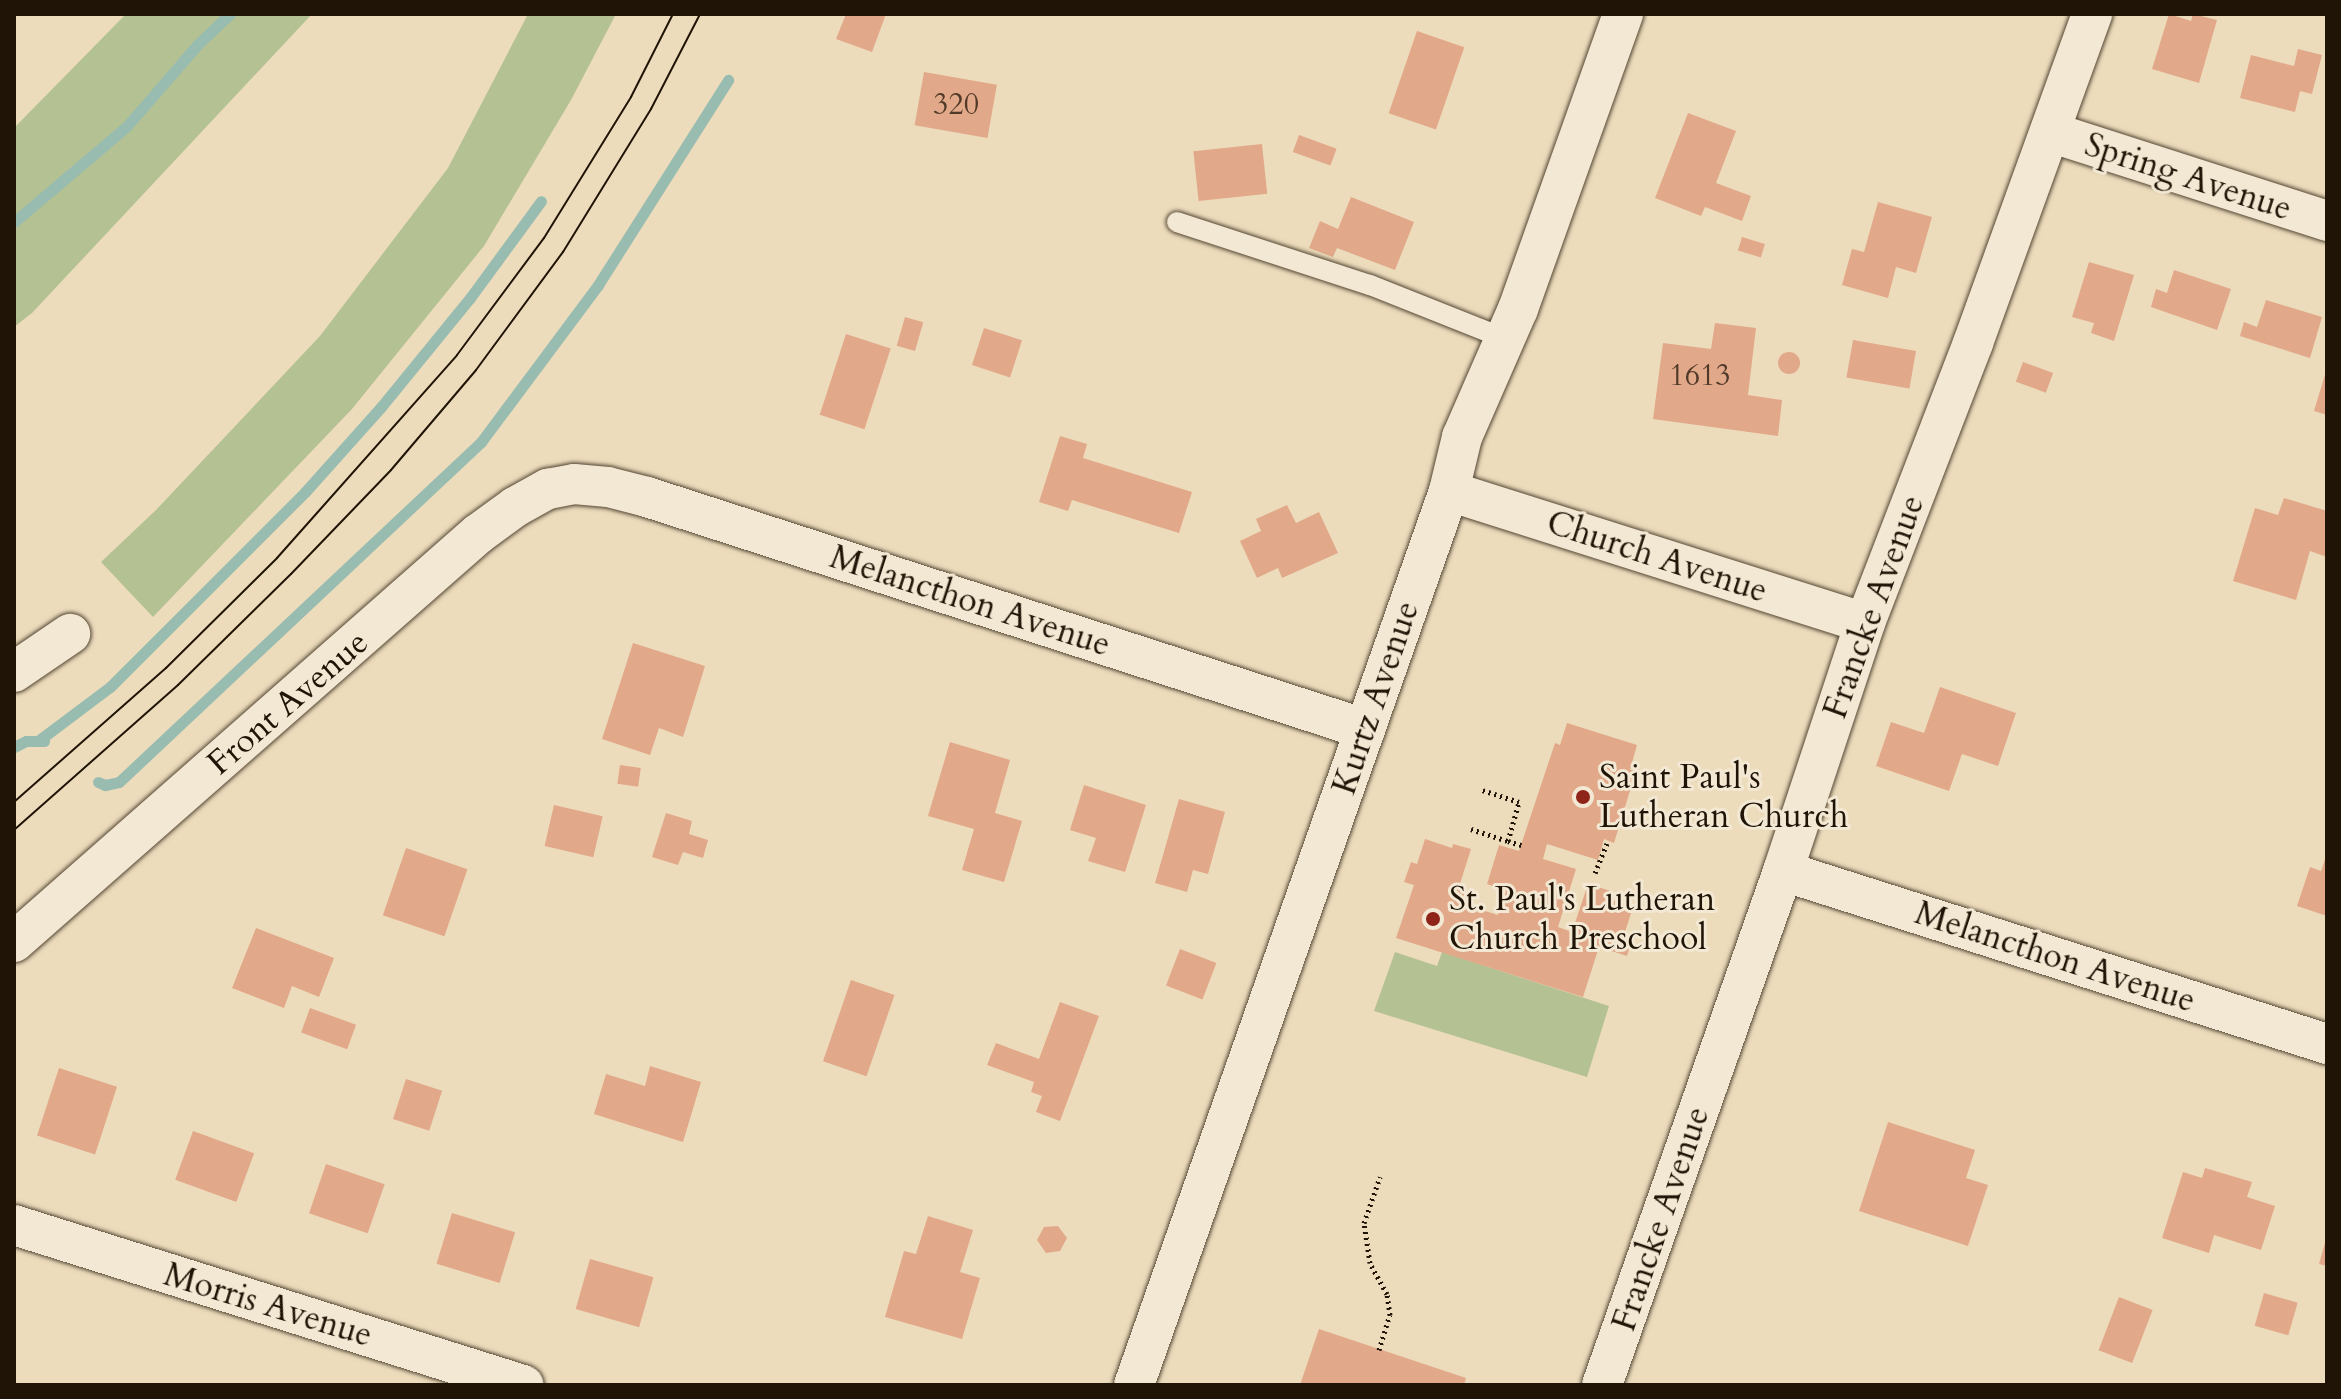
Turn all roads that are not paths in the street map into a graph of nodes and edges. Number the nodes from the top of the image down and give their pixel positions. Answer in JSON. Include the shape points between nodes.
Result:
{"nodes":[{"id":1,"x":1623,"y":14,"type":"edge"},
{"id":2,"x":2092,"y":14,"type":"edge"},
{"id":3,"x":2050,"y":132,"type":"junction"},
{"id":4,"x":2327,"y":221,"type":"edge"},
{"id":5,"x":1177,"y":222,"type":"dead end"},
{"id":6,"x":1503,"y":338,"type":"junction"},
{"id":7,"x":574,"y":484,"type":"joint"},
{"id":8,"x":1449,"y":491,"type":"junction"},
{"id":9,"x":1865,"y":623,"type":"junction"},
{"id":10,"x":70,"y":634,"type":"dead end"},
{"id":11,"x":14,"y":672,"type":"edge"},
{"id":12,"x":1365,"y":729,"type":"junction"},
{"id":13,"x":1783,"y":871,"type":"junction"},
{"id":14,"x":14,"y":942,"type":"edge"},
{"id":15,"x":2327,"y":1044,"type":"edge"},
{"id":16,"x":14,"y":1225,"type":"edge"},
{"id":17,"x":523,"y":1385,"type":"edge"},
{"id":18,"x":1134,"y":1385,"type":"edge"},
{"id":19,"x":1602,"y":1385,"type":"edge"}],
"edges":[{"from":1,"to":6,"type":"street","name":"Kurtz Avenue"},
{"from":2,"to":3,"type":"street","name":"Francke Avenue"},
{"from":3,"to":4,"type":"street","name":"Spring Avenue"},
{"from":3,"to":9,"type":"street","name":"Francke Avenue"},
{"from":5,"to":6,"type":"lane","via":[[1370,285]]},
{"from":6,"to":8,"type":"street","name":"Kurtz Avenue","via":[[1462,437]]},
{"from":7,"to":12,"type":"street","name":"Melancthon Avenue","via":[[647,497]]},
{"from":7,"to":14,"type":"street","name":"Front Avenue","via":[[548,489],[478,534]]},
{"from":8,"to":9,"type":"street","name":"Church Avenue"},
{"from":8,"to":12,"type":"street","name":"Kurtz Avenue"},
{"from":9,"to":13,"type":"street","name":"Francke Avenue"},
{"from":10,"to":11,"type":"street"},
{"from":12,"to":18,"type":"street","name":"Kurtz Avenue"},
{"from":13,"to":15,"type":"street","name":"Melancthon Avenue"},
{"from":13,"to":19,"type":"street","name":"Francke Avenue"},
{"from":16,"to":17,"type":"street","name":"Morris Avenue"}]}
